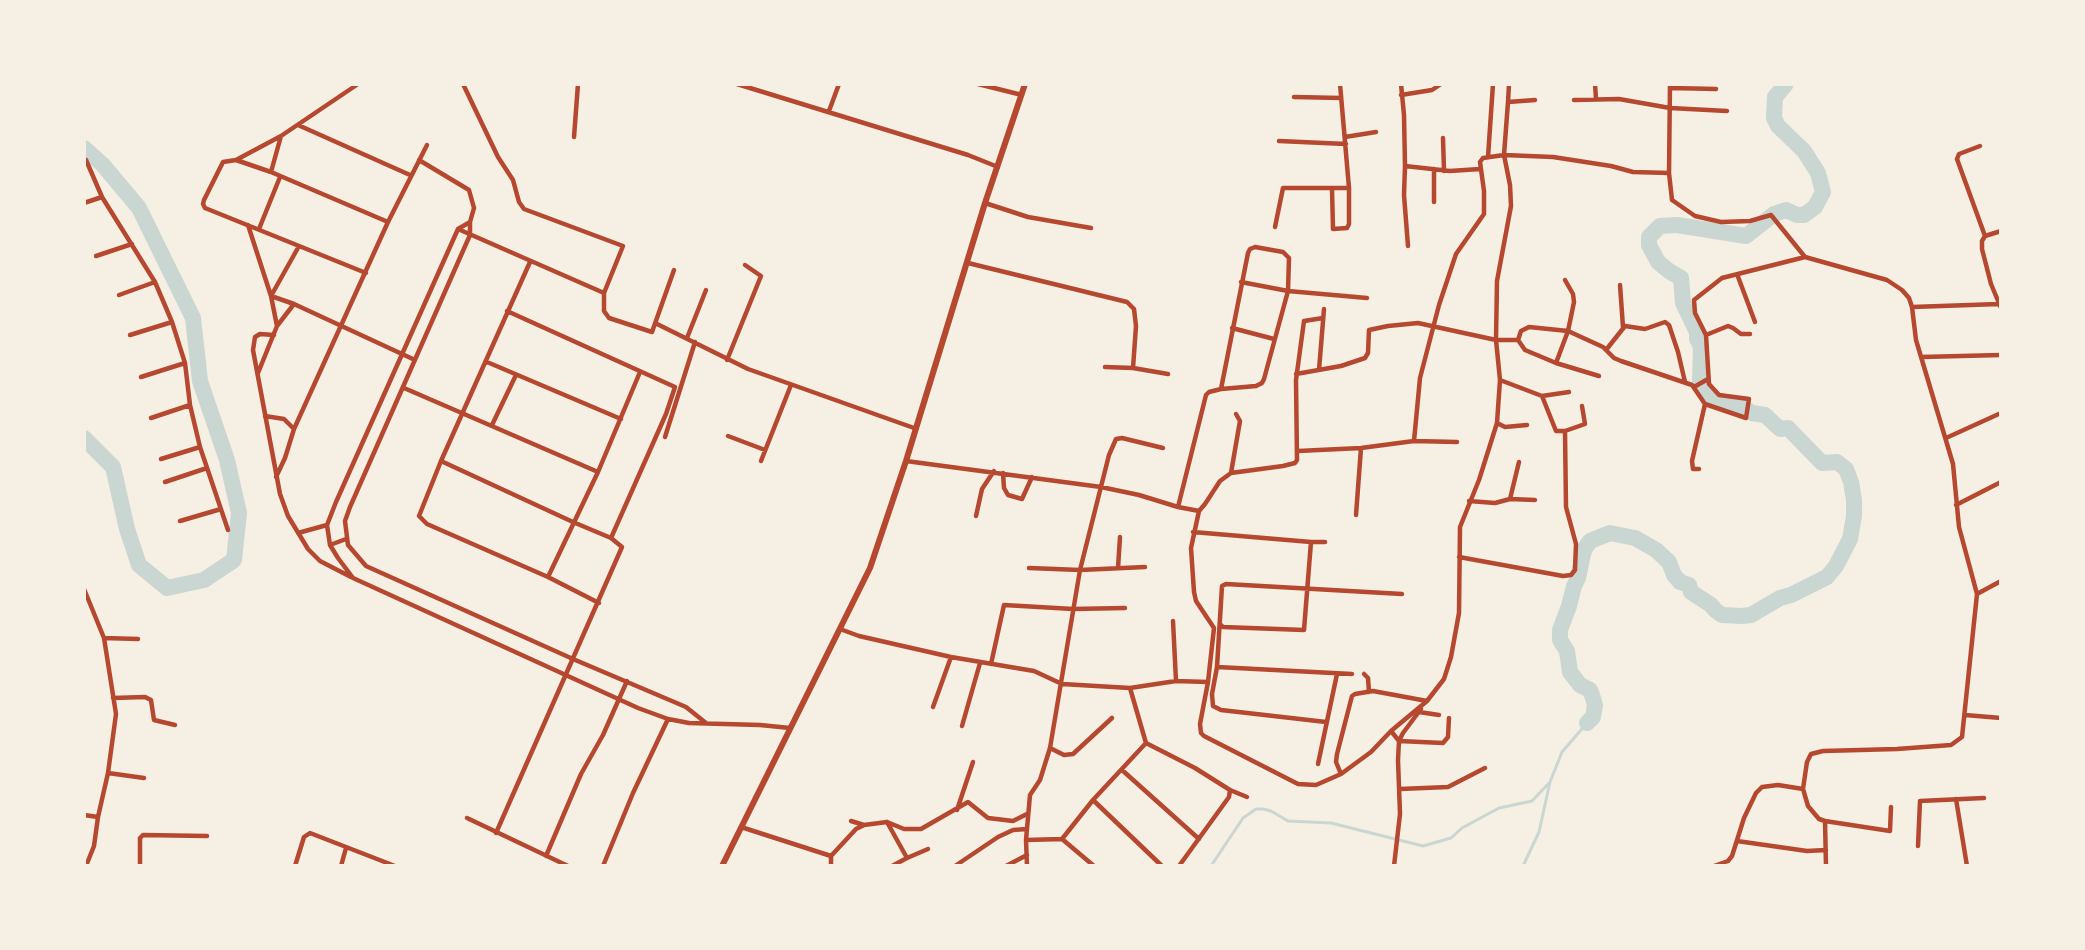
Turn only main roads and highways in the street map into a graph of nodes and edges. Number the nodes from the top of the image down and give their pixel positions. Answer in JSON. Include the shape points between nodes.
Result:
{"nodes":[{"id":1,"x":1025,"y":84,"type":"edge"},
{"id":2,"x":722,"y":866,"type":"edge"}],
"edges":[{"from":1,"to":2,"type":"main road","via":[[870,568]]}]}
